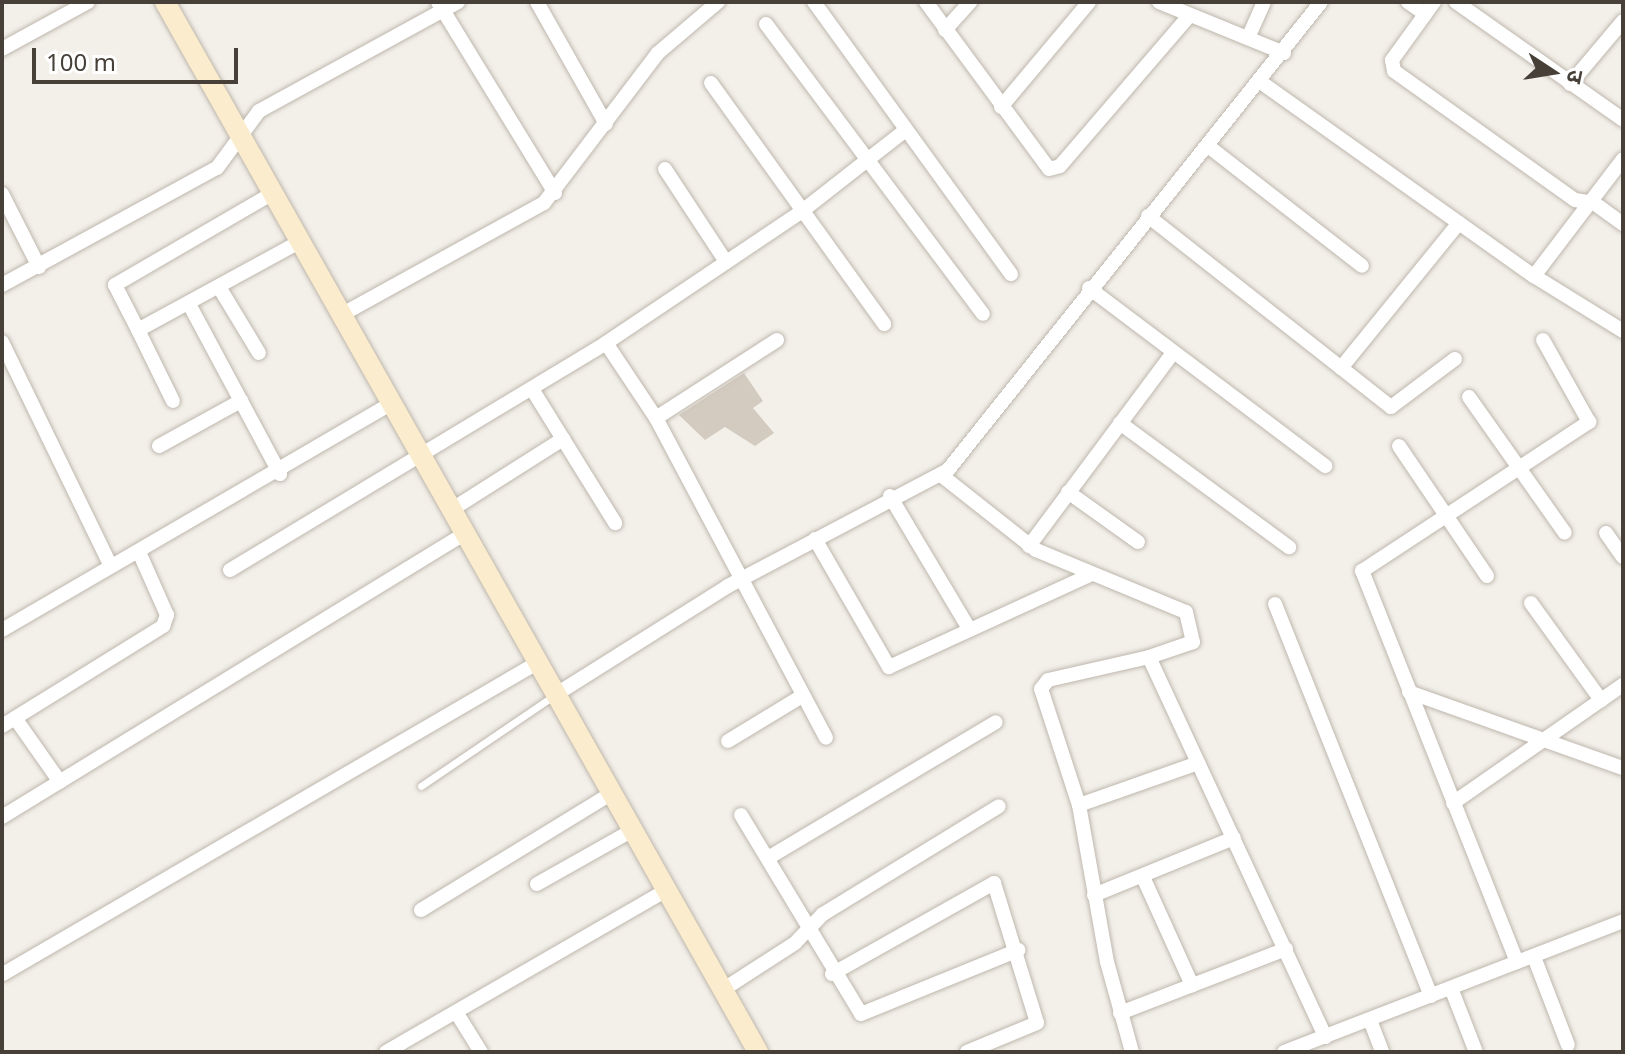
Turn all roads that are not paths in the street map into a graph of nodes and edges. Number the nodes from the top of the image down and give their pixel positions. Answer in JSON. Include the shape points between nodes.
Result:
{"nodes":[{"id":1,"x":88,"y":2,"type":"edge"},
{"id":2,"x":165,"y":2,"type":"edge"},
{"id":3,"x":458,"y":2,"type":"edge"},
{"id":4,"x":537,"y":2,"type":"edge"},
{"id":5,"x":718,"y":2,"type":"edge"},
{"id":6,"x":814,"y":2,"type":"edge"},
{"id":7,"x":926,"y":2,"type":"edge"},
{"id":8,"x":970,"y":2,"type":"edge"},
{"id":9,"x":1089,"y":2,"type":"edge"},
{"id":10,"x":1159,"y":2,"type":"edge"},
{"id":11,"x":1264,"y":2,"type":"edge"},
{"id":12,"x":1321,"y":2,"type":"edge"},
{"id":13,"x":1408,"y":2,"type":"edge"},
{"id":14,"x":1456,"y":2,"type":"edge"},
{"id":15,"x":440,"y":6,"type":"edge"},
{"id":16,"x":1429,"y":8,"type":"edge"},
{"id":17,"x":1190,"y":15,"type":"junction"},
{"id":18,"x":1623,"y":21,"type":"edge"},
{"id":19,"x":766,"y":24,"type":"dead end"},
{"id":20,"x":945,"y":30,"type":"junction"},
{"id":21,"x":1248,"y":38,"type":"junction"},
{"id":22,"x":2,"y":49,"type":"edge"},
{"id":23,"x":1284,"y":53,"type":"junction"},
{"id":24,"x":711,"y":83,"type":"dead end"},
{"id":25,"x":1262,"y":83,"type":"junction"},
{"id":26,"x":1570,"y":84,"type":"junction"},
{"id":27,"x":1001,"y":107,"type":"junction"},
{"id":28,"x":1623,"y":120,"type":"edge"},
{"id":29,"x":606,"y":124,"type":"junction"},
{"id":30,"x":239,"y":132,"type":"junction"},
{"id":31,"x":903,"y":132,"type":"junction"},
{"id":32,"x":1208,"y":146,"type":"junction"},
{"id":33,"x":1623,"y":159,"type":"edge"},
{"id":34,"x":868,"y":162,"type":"junction"},
{"id":35,"x":665,"y":169,"type":"dead end"},
{"id":36,"x":273,"y":193,"type":"junction"},
{"id":37,"x":555,"y":193,"type":"junction"},
{"id":38,"x":2,"y":194,"type":"edge"},
{"id":39,"x":1588,"y":201,"type":"junction"},
{"id":40,"x":801,"y":212,"type":"junction"},
{"id":41,"x":1148,"y":216,"type":"junction"},
{"id":42,"x":1459,"y":223,"type":"junction"},
{"id":43,"x":1623,"y":224,"type":"edge"},
{"id":44,"x":301,"y":241,"type":"junction"},
{"id":45,"x":726,"y":262,"type":"junction"},
{"id":46,"x":1362,"y":266,"type":"dead end"},
{"id":47,"x":39,"y":267,"type":"junction"},
{"id":48,"x":1011,"y":274,"type":"dead end"},
{"id":49,"x":1534,"y":276,"type":"junction"},
{"id":50,"x":2,"y":285,"type":"edge"},
{"id":51,"x":219,"y":287,"type":"junction"},
{"id":52,"x":1089,"y":288,"type":"junction"},
{"id":53,"x":189,"y":304,"type":"junction"},
{"id":54,"x":983,"y":314,"type":"dead end"},
{"id":55,"x":341,"y":315,"type":"junction"},
{"id":56,"x":884,"y":324,"type":"dead end"},
{"id":57,"x":138,"y":330,"type":"junction"},
{"id":58,"x":1623,"y":331,"type":"edge"},
{"id":59,"x":777,"y":340,"type":"dead end"},
{"id":60,"x":1543,"y":340,"type":"dead end"},
{"id":61,"x":2,"y":342,"type":"edge"},
{"id":62,"x":606,"y":343,"type":"junction"},
{"id":63,"x":259,"y":353,"type":"dead end"},
{"id":64,"x":1172,"y":354,"type":"junction"},
{"id":65,"x":1455,"y":359,"type":"dead end"},
{"id":66,"x":1341,"y":368,"type":"junction"},
{"id":67,"x":532,"y":389,"type":"junction"},
{"id":68,"x":1469,"y":397,"type":"dead end"},
{"id":69,"x":173,"y":401,"type":"dead end"},
{"id":70,"x":241,"y":401,"type":"junction"},
{"id":71,"x":391,"y":404,"type":"junction"},
{"id":72,"x":656,"y":418,"type":"junction"},
{"id":73,"x":1120,"y":423,"type":"junction"},
{"id":74,"x":563,"y":439,"type":"junction"},
{"id":75,"x":159,"y":446,"type":"dead end"},
{"id":76,"x":1399,"y":446,"type":"dead end"},
{"id":77,"x":422,"y":457,"type":"junction"},
{"id":78,"x":1325,"y":466,"type":"dead end"},
{"id":79,"x":1523,"y":469,"type":"junction"},
{"id":80,"x":280,"y":474,"type":"junction"},
{"id":81,"x":941,"y":475,"type":"junction"},
{"id":82,"x":1068,"y":492,"type":"junction"},
{"id":83,"x":890,"y":496,"type":"junction"},
{"id":84,"x":451,"y":510,"type":"junction"},
{"id":85,"x":1450,"y":520,"type":"junction"},
{"id":86,"x":615,"y":523,"type":"dead end"},
{"id":87,"x":1565,"y":533,"type":"dead end"},
{"id":88,"x":1606,"y":533,"type":"dead end"},
{"id":89,"x":464,"y":534,"type":"junction"},
{"id":90,"x":815,"y":539,"type":"junction"},
{"id":91,"x":1138,"y":542,"type":"dead end"},
{"id":92,"x":1029,"y":546,"type":"junction"},
{"id":93,"x":1289,"y":547,"type":"dead end"},
{"id":94,"x":139,"y":552,"type":"junction"},
{"id":95,"x":1623,"y":557,"type":"edge"},
{"id":96,"x":111,"y":566,"type":"junction"},
{"id":97,"x":230,"y":570,"type":"dead end"},
{"id":98,"x":1090,"y":575,"type":"junction"},
{"id":99,"x":1487,"y":576,"type":"dead end"},
{"id":100,"x":738,"y":581,"type":"junction"},
{"id":101,"x":1531,"y":603,"type":"dead end"},
{"id":102,"x":1275,"y":604,"type":"dead end"},
{"id":103,"x":968,"y":627,"type":"junction"},
{"id":104,"x":2,"y":630,"type":"edge"},
{"id":105,"x":1149,"y":657,"type":"junction"},
{"id":106,"x":537,"y":663,"type":"junction"},
{"id":107,"x":1623,"y":685,"type":"edge"},
{"id":108,"x":1409,"y":692,"type":"junction"},
{"id":109,"x":555,"y":695,"type":"junction"},
{"id":110,"x":802,"y":696,"type":"junction"},
{"id":111,"x":1601,"y":700,"type":"junction"},
{"id":112,"x":8,"y":722,"type":"edge"},
{"id":113,"x":996,"y":722,"type":"dead end"},
{"id":114,"x":826,"y":738,"type":"dead end"},
{"id":115,"x":1545,"y":740,"type":"junction"},
{"id":116,"x":728,"y":741,"type":"dead end"},
{"id":117,"x":1198,"y":763,"type":"junction"},
{"id":118,"x":1623,"y":768,"type":"edge"},
{"id":119,"x":60,"y":782,"type":"junction"},
{"id":120,"x":421,"y":786,"type":"dead end"},
{"id":121,"x":612,"y":793,"type":"junction"},
{"id":122,"x":1453,"y":803,"type":"junction"},
{"id":123,"x":1079,"y":805,"type":"junction"},
{"id":124,"x":999,"y":806,"type":"dead end"},
{"id":125,"x":741,"y":815,"type":"dead end"},
{"id":126,"x":2,"y":817,"type":"edge"},
{"id":127,"x":633,"y":830,"type":"junction"},
{"id":128,"x":1234,"y":838,"type":"junction"},
{"id":129,"x":768,"y":858,"type":"junction"},
{"id":130,"x":1143,"y":877,"type":"junction"},
{"id":131,"x":537,"y":884,"type":"dead end"},
{"id":132,"x":667,"y":890,"type":"junction"},
{"id":133,"x":1094,"y":895,"type":"junction"},
{"id":134,"x":421,"y":910,"type":"dead end"},
{"id":135,"x":1623,"y":921,"type":"edge"},
{"id":136,"x":807,"y":931,"type":"junction"},
{"id":137,"x":1286,"y":949,"type":"junction"},
{"id":138,"x":1019,"y":950,"type":"junction"},
{"id":139,"x":1534,"y":957,"type":"junction"},
{"id":140,"x":1517,"y":962,"type":"junction"},
{"id":141,"x":3,"y":974,"type":"edge"},
{"id":142,"x":832,"y":974,"type":"junction"},
{"id":143,"x":1192,"y":985,"type":"junction"},
{"id":144,"x":1451,"y":988,"type":"junction"},
{"id":145,"x":724,"y":989,"type":"junction"},
{"id":146,"x":1431,"y":996,"type":"junction"},
{"id":147,"x":456,"y":1012,"type":"junction"},
{"id":148,"x":1120,"y":1013,"type":"junction"},
{"id":149,"x":1370,"y":1020,"type":"junction"},
{"id":150,"x":1325,"y":1037,"type":"junction"},
{"id":151,"x":1568,"y":1045,"type":"dead end"},
{"id":152,"x":1287,"y":1051,"type":"edge"},
{"id":153,"x":386,"y":1052,"type":"edge"},
{"id":154,"x":481,"y":1052,"type":"edge"},
{"id":155,"x":758,"y":1052,"type":"edge"},
{"id":156,"x":967,"y":1052,"type":"edge"},
{"id":157,"x":1132,"y":1052,"type":"edge"},
{"id":158,"x":1382,"y":1052,"type":"edge"},
{"id":159,"x":1476,"y":1052,"type":"edge"}],
"edges":[{"from":1,"to":22,"type":"street"},
{"from":2,"to":30,"type":"main road"},
{"from":3,"to":15,"type":"street"},
{"from":4,"to":29,"type":"street"},
{"from":5,"to":29,"type":"street","via":[[668,41]]},
{"from":6,"to":31,"type":"street"},
{"from":7,"to":20,"type":"street"},
{"from":8,"to":20,"type":"street"},
{"from":9,"to":27,"type":"street"},
{"from":10,"to":17,"type":"street"},
{"from":11,"to":21,"type":"street"},
{"from":12,"to":23,"type":"street"},
{"from":13,"to":16,"type":"street"},
{"from":14,"to":26,"type":"street"},
{"from":15,"to":30,"type":"street","via":[[259,111]]},
{"from":15,"to":37,"type":"street"},
{"from":16,"to":39,"type":"street","via":[[1392,60],[1394,71],[1575,200]]},
{"from":17,"to":21,"type":"street"},
{"from":17,"to":27,"type":"street","via":[[1055,169],[1041,165]]},
{"from":18,"to":26,"type":"street"},
{"from":19,"to":34,"type":"street"},
{"from":20,"to":27,"type":"street"},
{"from":21,"to":23,"type":"street"},
{"from":23,"to":25,"type":"street"},
{"from":24,"to":40,"type":"street"},
{"from":25,"to":32,"type":"street"},
{"from":25,"to":42,"type":"street"},
{"from":26,"to":28,"type":"street"},
{"from":29,"to":37,"type":"street"},
{"from":30,"to":36,"type":"main road"},
{"from":30,"to":47,"type":"street","via":[[217,168]]},
{"from":31,"to":34,"type":"street"},
{"from":31,"to":48,"type":"street"},
{"from":32,"to":41,"type":"street"},
{"from":32,"to":46,"type":"street"},
{"from":33,"to":39,"type":"street"},
{"from":34,"to":40,"type":"street"},
{"from":34,"to":54,"type":"street"},
{"from":35,"to":45,"type":"street"},
{"from":36,"to":44,"type":"main road"},
{"from":36,"to":57,"type":"street","via":[[115,285]]},
{"from":37,"to":55,"type":"street","via":[[472,247]]},
{"from":38,"to":47,"type":"street"},
{"from":39,"to":43,"type":"street"},
{"from":39,"to":49,"type":"street"},
{"from":40,"to":45,"type":"street"},
{"from":40,"to":56,"type":"street"},
{"from":41,"to":52,"type":"street"},
{"from":41,"to":66,"type":"street"},
{"from":42,"to":49,"type":"street"},
{"from":42,"to":66,"type":"street"},
{"from":44,"to":51,"type":"street"},
{"from":44,"to":55,"type":"main road"},
{"from":45,"to":62,"type":"street"},
{"from":47,"to":50,"type":"street"},
{"from":49,"to":58,"type":"street"},
{"from":51,"to":53,"type":"street"},
{"from":51,"to":63,"type":"street"},
{"from":52,"to":64,"type":"street"},
{"from":52,"to":81,"type":"street"},
{"from":53,"to":57,"type":"street"},
{"from":53,"to":70,"type":"street"},
{"from":55,"to":71,"type":"main road"},
{"from":57,"to":69,"type":"street"},
{"from":59,"to":72,"type":"street"},
{"from":60,"to":79,"type":"street","via":[[1589,422]]},
{"from":61,"to":96,"type":"street"},
{"from":62,"to":67,"type":"street"},
{"from":62,"to":72,"type":"street"},
{"from":64,"to":73,"type":"street"},
{"from":64,"to":78,"type":"street"},
{"from":65,"to":66,"type":"street","via":[[1391,407]]},
{"from":67,"to":74,"type":"street"},
{"from":67,"to":77,"type":"street"},
{"from":68,"to":79,"type":"street"},
{"from":70,"to":75,"type":"street"},
{"from":70,"to":80,"type":"street"},
{"from":71,"to":77,"type":"main road"},
{"from":71,"to":80,"type":"street"},
{"from":72,"to":100,"type":"street"},
{"from":73,"to":82,"type":"street"},
{"from":73,"to":93,"type":"street"},
{"from":74,"to":84,"type":"street"},
{"from":74,"to":86,"type":"street"},
{"from":76,"to":85,"type":"street"},
{"from":77,"to":84,"type":"main road"},
{"from":77,"to":97,"type":"street"},
{"from":79,"to":85,"type":"street"},
{"from":79,"to":87,"type":"street"},
{"from":80,"to":94,"type":"street"},
{"from":81,"to":83,"type":"street"},
{"from":81,"to":92,"type":"street"},
{"from":82,"to":91,"type":"street"},
{"from":82,"to":92,"type":"street"},
{"from":83,"to":90,"type":"street"},
{"from":83,"to":103,"type":"street"},
{"from":84,"to":89,"type":"main road"},
{"from":85,"to":99,"type":"street"},
{"from":85,"to":108,"type":"street","via":[[1363,569]]},
{"from":88,"to":95,"type":"street"},
{"from":89,"to":106,"type":"main road"},
{"from":89,"to":119,"type":"street"},
{"from":90,"to":100,"type":"street"},
{"from":90,"to":103,"type":"street","via":[[889,667]]},
{"from":92,"to":98,"type":"street"},
{"from":94,"to":96,"type":"street"},
{"from":94,"to":112,"type":"street","via":[[167,615],[163,626]]},
{"from":96,"to":104,"type":"street"},
{"from":98,"to":103,"type":"street"},
{"from":98,"to":105,"type":"street","via":[[1186,612],[1193,642]]},
{"from":100,"to":109,"type":"street"},
{"from":100,"to":110,"type":"street"},
{"from":101,"to":111,"type":"street"},
{"from":102,"to":146,"type":"street"},
{"from":105,"to":117,"type":"street"},
{"from":105,"to":123,"type":"street","via":[[1041,684]]},
{"from":106,"to":109,"type":"main road"},
{"from":106,"to":141,"type":"street"},
{"from":107,"to":111,"type":"street"},
{"from":108,"to":115,"type":"street"},
{"from":108,"to":122,"type":"street"},
{"from":109,"to":120,"type":"lane"},
{"from":109,"to":121,"type":"main road"},
{"from":110,"to":114,"type":"street"},
{"from":110,"to":116,"type":"street"},
{"from":111,"to":115,"type":"street"},
{"from":112,"to":119,"type":"street"},
{"from":113,"to":129,"type":"street"},
{"from":115,"to":118,"type":"street"},
{"from":115,"to":122,"type":"street"},
{"from":117,"to":123,"type":"street"},
{"from":117,"to":128,"type":"street"},
{"from":119,"to":126,"type":"street"},
{"from":121,"to":127,"type":"main road"},
{"from":121,"to":134,"type":"street"},
{"from":122,"to":140,"type":"street"},
{"from":123,"to":133,"type":"street"},
{"from":124,"to":136,"type":"street","via":[[823,914]]},
{"from":125,"to":129,"type":"street"},
{"from":127,"to":131,"type":"street"},
{"from":127,"to":132,"type":"main road"},
{"from":128,"to":130,"type":"street"},
{"from":128,"to":137,"type":"street"},
{"from":129,"to":136,"type":"street"},
{"from":130,"to":133,"type":"street"},
{"from":130,"to":143,"type":"street"},
{"from":132,"to":145,"type":"main road"},
{"from":132,"to":147,"type":"street"},
{"from":133,"to":148,"type":"street"},
{"from":135,"to":139,"type":"street"},
{"from":136,"to":142,"type":"street"},
{"from":136,"to":145,"type":"street"},
{"from":137,"to":143,"type":"street"},
{"from":137,"to":150,"type":"street"},
{"from":138,"to":142,"type":"street","via":[[861,1014]]},
{"from":138,"to":142,"type":"street","via":[[999,887],[989,881]]},
{"from":138,"to":156,"type":"street","via":[[1037,1023]]},
{"from":139,"to":140,"type":"street"},
{"from":139,"to":151,"type":"street"},
{"from":140,"to":144,"type":"street"},
{"from":143,"to":148,"type":"street"},
{"from":144,"to":146,"type":"street"},
{"from":144,"to":159,"type":"street"},
{"from":145,"to":155,"type":"main road"},
{"from":146,"to":149,"type":"street"},
{"from":147,"to":153,"type":"street"},
{"from":147,"to":154,"type":"street"},
{"from":148,"to":157,"type":"street"},
{"from":149,"to":150,"type":"street"},
{"from":149,"to":158,"type":"street"},
{"from":150,"to":152,"type":"street"}]}
